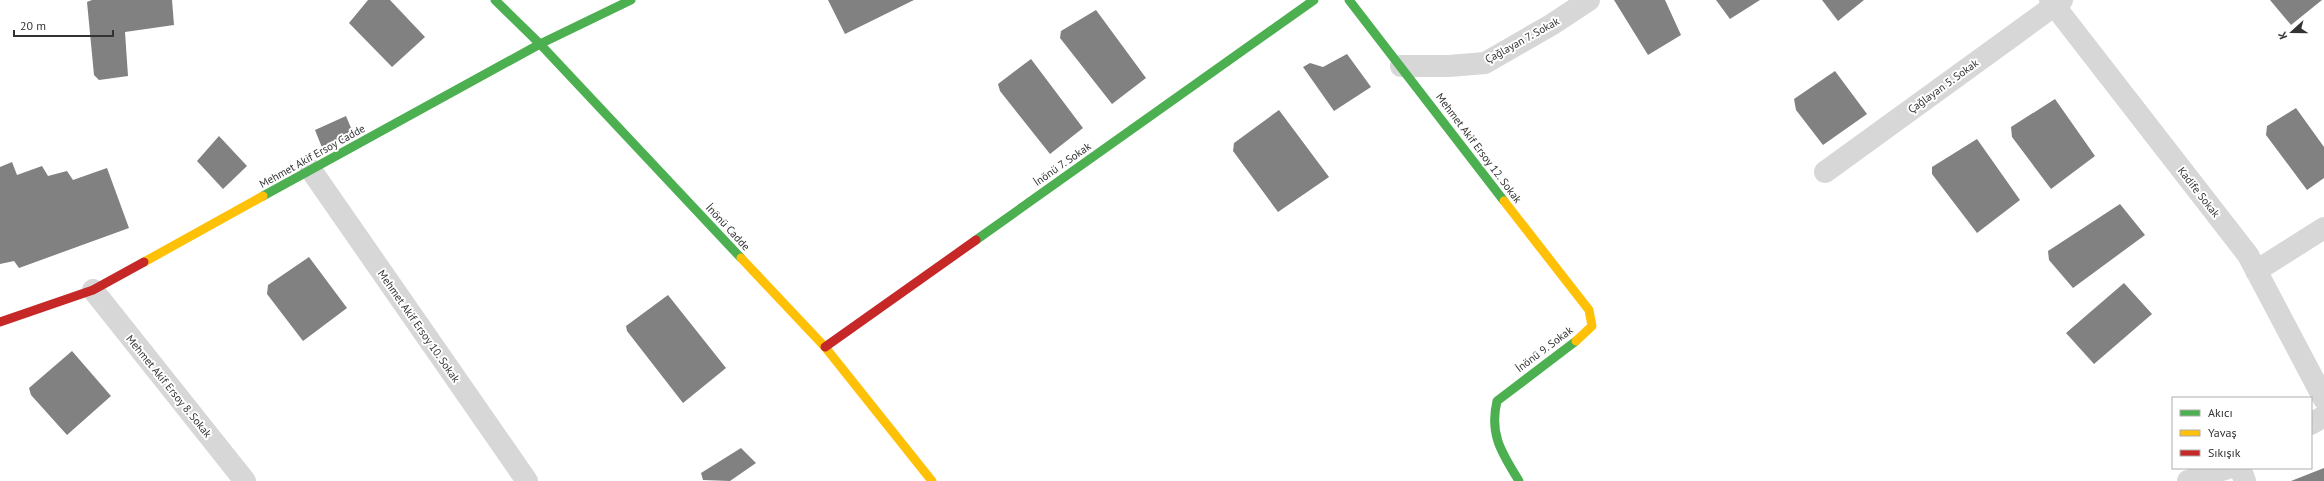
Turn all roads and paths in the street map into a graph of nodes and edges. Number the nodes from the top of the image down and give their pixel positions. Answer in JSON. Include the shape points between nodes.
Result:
{"nodes":[{"id":1,"x":495,"y":0,"type":"edge"},
{"id":2,"x":631,"y":0,"type":"edge"},
{"id":3,"x":1314,"y":0,"type":"edge"},
{"id":4,"x":1350,"y":0,"type":"edge"},
{"id":5,"x":1590,"y":0,"type":"edge"},
{"id":6,"x":2055,"y":2,"type":"edge"},
{"id":7,"x":540,"y":44,"type":"junction"},
{"id":8,"x":1401,"y":66,"type":"junction"},
{"id":9,"x":311,"y":170,"type":"junction"},
{"id":10,"x":1825,"y":172,"type":"dead end"},
{"id":11,"x":2324,"y":228,"type":"edge"},
{"id":12,"x":2256,"y":271,"type":"junction"},
{"id":13,"x":92,"y":290,"type":"junction"},
{"id":14,"x":1589,"y":310,"type":"joint"},
{"id":15,"x":0,"y":322,"type":"edge"},
{"id":16,"x":824,"y":347,"type":"junction"},
{"id":17,"x":2324,"y":399,"type":"edge"},
{"id":18,"x":2324,"y":416,"type":"edge"},
{"id":19,"x":2312,"y":423,"type":"edge"},
{"id":20,"x":2225,"y":469,"type":"edge"},
{"id":21,"x":2240,"y":469,"type":"edge"},
{"id":22,"x":245,"y":481,"type":"edge"},
{"id":23,"x":527,"y":481,"type":"edge"},
{"id":24,"x":932,"y":481,"type":"edge"},
{"id":25,"x":1519,"y":481,"type":"edge"},
{"id":26,"x":2188,"y":481,"type":"edge"},
{"id":27,"x":2245,"y":481,"type":"edge"}],
"edges":[{"from":1,"to":7,"type":"street","name":"İnönü Cadde"},
{"from":2,"to":7,"type":"street","name":"Mehmet Akif Ersoy Cadde"},
{"from":3,"to":16,"type":"street","name":"İnönü 7. Sokak"},
{"from":4,"to":8,"type":"street","name":"Mehmet Akif Ersoy 12. Sokak"},
{"from":5,"to":8,"type":"street","name":"Çağlayan 7. Sokak","via":[[1485,63]]},
{"from":6,"to":10,"type":"street","name":"Çağlayan 5. Sokak"},
{"from":6,"to":12,"type":"street","name":"Kadife Sokak","via":[[2243,249]]},
{"from":7,"to":9,"type":"street","name":"Mehmet Akif Ersoy Cadde"},
{"from":7,"to":16,"type":"street","name":"İnönü Cadde"},
{"from":8,"to":14,"type":"street","name":"Mehmet Akif Ersoy 12. Sokak"},
{"from":9,"to":13,"type":"street","name":"Mehmet Akif Ersoy Cadde"},
{"from":9,"to":23,"type":"street","name":"Mehmet Akif Ersoy 10. Sokak"},
{"from":11,"to":12,"type":"street"},
{"from":12,"to":17,"type":"street","name":"Kadife Sokak"},
{"from":13,"to":15,"type":"street","name":"Mehmet Akif Ersoy Cadde"},
{"from":13,"to":22,"type":"street","name":"Mehmet Akif Ersoy 8. Sokak"},
{"from":14,"to":25,"type":"street","name":"İnönü 9. Sokak","via":[[1592,326],[1580,338],[1497,401],[1492,428]]},
{"from":16,"to":24,"type":"street","name":"İnönü Cadde"},
{"from":18,"to":19,"type":"street"},
{"from":20,"to":26,"type":"street"},
{"from":21,"to":27,"type":"street"}]}
